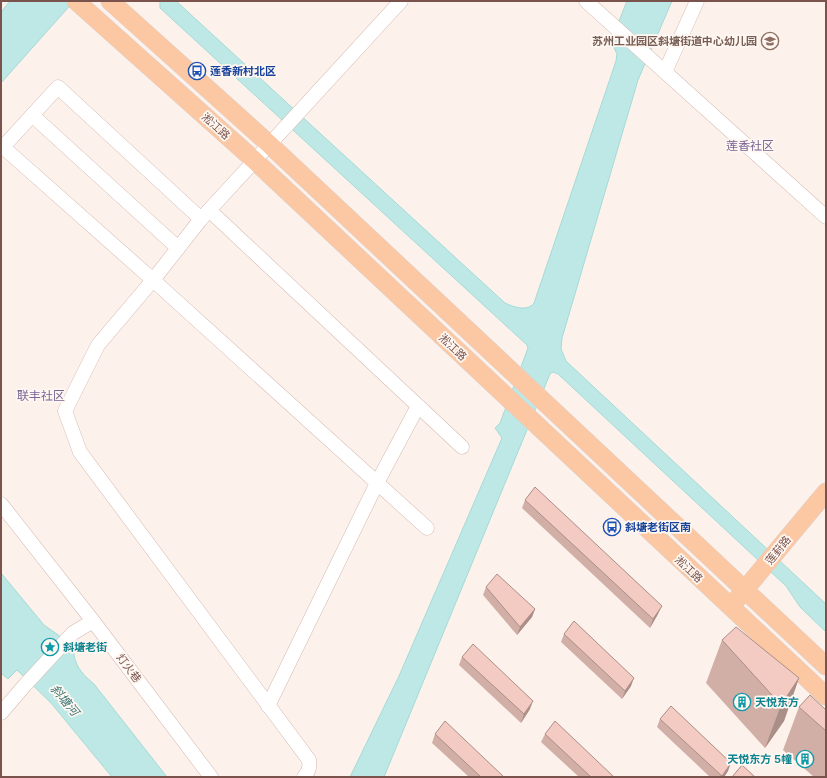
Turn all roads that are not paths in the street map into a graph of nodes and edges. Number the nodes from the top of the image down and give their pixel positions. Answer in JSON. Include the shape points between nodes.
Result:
{"nodes":[{"id":1,"x":77,"y":1,"type":"edge"},
{"id":2,"x":110,"y":1,"type":"edge"},
{"id":3,"x":402,"y":1,"type":"edge"},
{"id":4,"x":586,"y":1,"type":"edge"},
{"id":5,"x":697,"y":1,"type":"edge"},
{"id":6,"x":665,"y":72,"type":"junction"},
{"id":7,"x":32,"y":115,"type":"junction"},
{"id":8,"x":269,"y":144,"type":"junction"},
{"id":9,"x":254,"y":160,"type":"junction"},
{"id":10,"x":205,"y":214,"type":"junction"},
{"id":11,"x":826,"y":217,"type":"edge"},
{"id":12,"x":178,"y":248,"type":"junction"},
{"id":13,"x":154,"y":280,"type":"junction"},
{"id":14,"x":418,"y":406,"type":"junction"},
{"id":15,"x":462,"y":446,"type":"dead end"},
{"id":16,"x":377,"y":483,"type":"junction"},
{"id":17,"x":826,"y":492,"type":"edge"},
{"id":18,"x":1,"y":504,"type":"edge"},
{"id":19,"x":427,"y":528,"type":"dead end"},
{"id":20,"x":745,"y":590,"type":"junction"},
{"id":21,"x":730,"y":607,"type":"junction"},
{"id":22,"x":93,"y":621,"type":"junction"},
{"id":23,"x":826,"y":666,"type":"edge"},
{"id":24,"x":826,"y":696,"type":"edge"},
{"id":25,"x":268,"y":706,"type":"junction"},
{"id":26,"x":1,"y":713,"type":"edge"},
{"id":27,"x":211,"y":777,"type":"edge"},
{"id":28,"x":304,"y":777,"type":"edge"}],
"edges":[{"from":1,"to":9,"type":"main road","name":"淞江路"},
{"from":2,"to":8,"type":"main road","name":"淞江路"},
{"from":3,"to":8,"type":"street"},
{"from":4,"to":6,"type":"street"},
{"from":5,"to":6,"type":"street"},
{"from":6,"to":11,"type":"street"},
{"from":7,"to":10,"type":"street","via":[[58,87]]},
{"from":7,"to":12,"type":"street"},
{"from":7,"to":13,"type":"street","via":[[3,147]]},
{"from":8,"to":9,"type":"street"},
{"from":8,"to":20,"type":"main road","name":"淞江路"},
{"from":9,"to":10,"type":"street"},
{"from":9,"to":21,"type":"main road","name":"淞江路"},
{"from":10,"to":12,"type":"street"},
{"from":10,"to":14,"type":"street"},
{"from":12,"to":13,"type":"street"},
{"from":13,"to":16,"type":"street"},
{"from":13,"to":25,"type":"street","via":[[98,345],[65,411],[80,452]]},
{"from":14,"to":15,"type":"street"},
{"from":14,"to":16,"type":"street"},
{"from":16,"to":19,"type":"street"},
{"from":16,"to":25,"type":"street"},
{"from":17,"to":20,"type":"main road","name":"莲葑路"},
{"from":18,"to":22,"type":"street","name":"灯火巷"},
{"from":20,"to":21,"type":"main road","name":"莲葑路"},
{"from":20,"to":23,"type":"main road","name":"淞江路"},
{"from":21,"to":24,"type":"main road","name":"淞江路"},
{"from":22,"to":26,"type":"street","via":[[73,633]]},
{"from":22,"to":27,"type":"street","name":"灯火巷"},
{"from":25,"to":28,"type":"street","via":[[309,760],[309,772]]}]}
